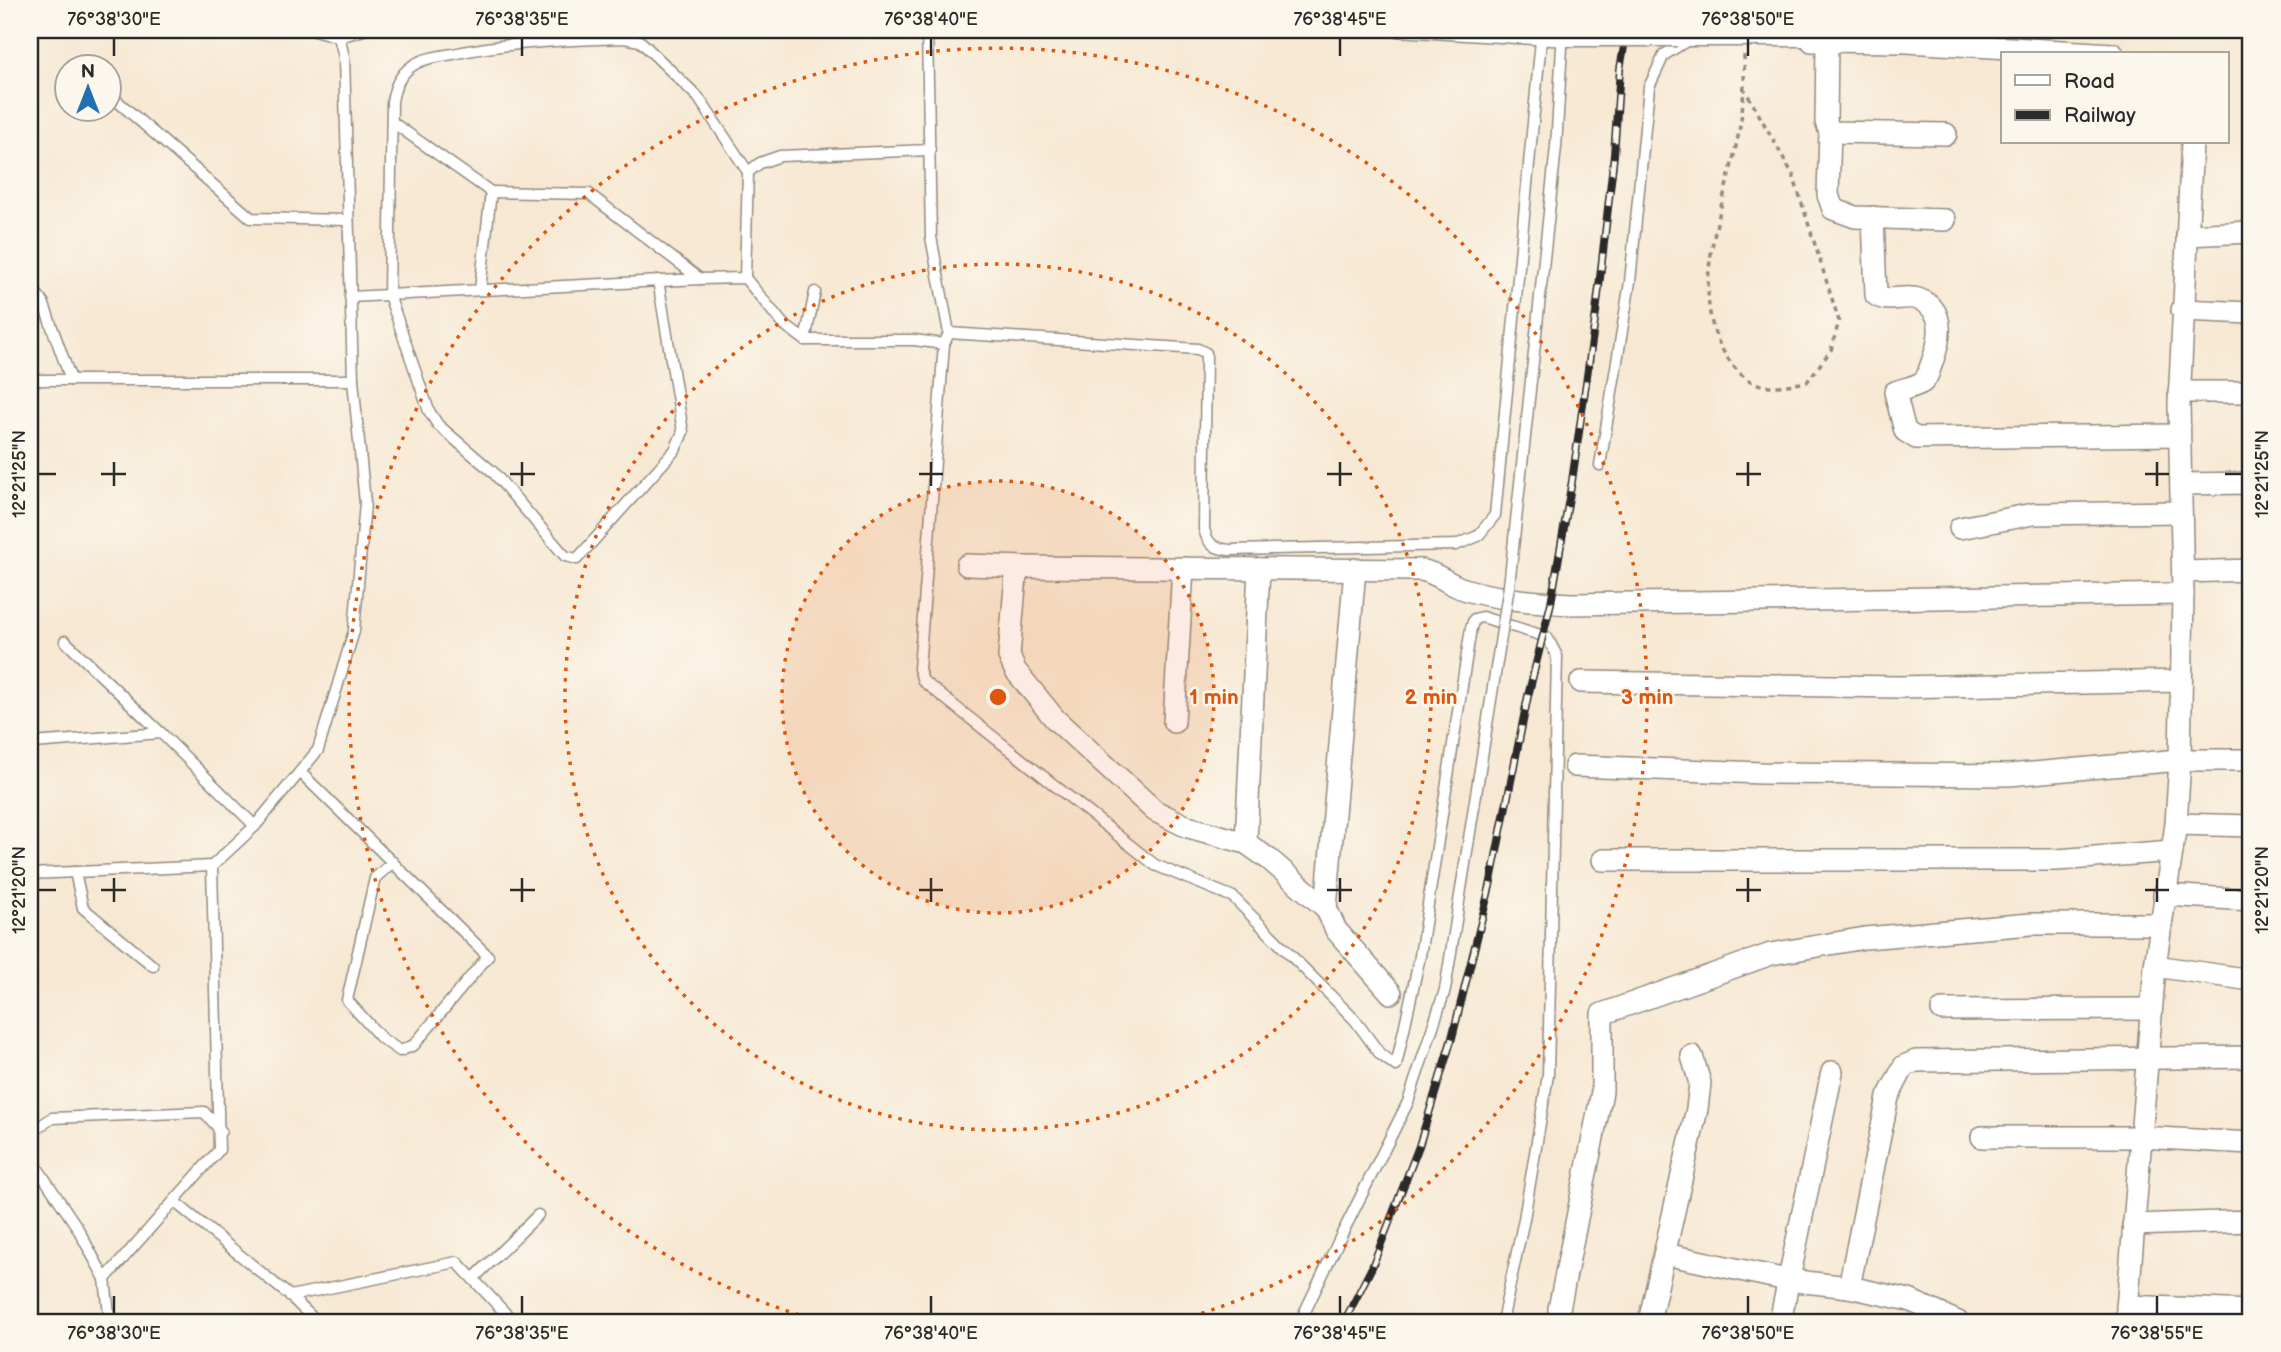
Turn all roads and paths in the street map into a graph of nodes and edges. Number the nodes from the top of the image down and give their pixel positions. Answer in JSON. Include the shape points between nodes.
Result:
{"nodes":[{"id":1,"x":314,"y":30,"type":"edge"},
{"id":2,"x":364,"y":30,"type":"edge"},
{"id":3,"x":927,"y":30,"type":"edge"},
{"id":4,"x":1379,"y":30,"type":"edge"},
{"id":5,"x":339,"y":37,"type":"junction"},
{"id":6,"x":1566,"y":37,"type":"edge"},
{"id":7,"x":1685,"y":37,"type":"edge"},
{"id":8,"x":1817,"y":37,"type":"edge"},
{"id":9,"x":1743,"y":39,"type":"junction"},
{"id":10,"x":2006,"y":39,"type":"edge"},
{"id":11,"x":1541,"y":40,"type":"junction"},
{"id":12,"x":2099,"y":52,"type":"edge"},
{"id":13,"x":1745,"y":90,"type":"junction"},
{"id":14,"x":122,"y":105,"type":"edge"},
{"id":15,"x":392,"y":122,"type":"junction"},
{"id":16,"x":1830,"y":132,"type":"junction"},
{"id":17,"x":1946,"y":134,"type":"dead end"},
{"id":18,"x":2192,"y":144,"type":"edge"},
{"id":19,"x":930,"y":150,"type":"junction"},
{"id":20,"x":748,"y":172,"type":"junction"},
{"id":21,"x":491,"y":192,"type":"junction"},
{"id":22,"x":1873,"y":217,"type":"junction"},
{"id":23,"x":347,"y":220,"type":"junction"},
{"id":24,"x":1945,"y":220,"type":"dead end"},
{"id":25,"x":2251,"y":232,"type":"edge"},
{"id":26,"x":2187,"y":234,"type":"junction"},
{"id":27,"x":745,"y":278,"type":"junction"},
{"id":28,"x":700,"y":279,"type":"junction"},
{"id":29,"x":658,"y":280,"type":"junction"},
{"id":30,"x":480,"y":290,"type":"junction"},
{"id":31,"x":30,"y":292,"type":"edge"},
{"id":32,"x":815,"y":292,"type":"dead end"},
{"id":33,"x":389,"y":295,"type":"junction"},
{"id":34,"x":350,"y":296,"type":"junction"},
{"id":35,"x":2182,"y":310,"type":"junction"},
{"id":36,"x":2251,"y":313,"type":"edge"},
{"id":37,"x":948,"y":333,"type":"junction"},
{"id":38,"x":805,"y":340,"type":"junction"},
{"id":39,"x":944,"y":344,"type":"junction"},
{"id":40,"x":30,"y":380,"type":"edge"},
{"id":41,"x":71,"y":380,"type":"junction"},
{"id":42,"x":353,"y":380,"type":"junction"},
{"id":43,"x":2179,"y":392,"type":"junction"},
{"id":44,"x":2251,"y":392,"type":"edge"},
{"id":45,"x":2179,"y":435,"type":"junction"},
{"id":46,"x":1600,"y":465,"type":"dead end"},
{"id":47,"x":2251,"y":483,"type":"edge"},
{"id":48,"x":2181,"y":484,"type":"junction"},
{"id":49,"x":2181,"y":512,"type":"junction"},
{"id":50,"x":1960,"y":528,"type":"dead end"},
{"id":51,"x":967,"y":565,"type":"dead end"},
{"id":52,"x":1024,"y":567,"type":"junction"},
{"id":53,"x":1183,"y":568,"type":"junction"},
{"id":54,"x":1259,"y":569,"type":"junction"},
{"id":55,"x":1355,"y":569,"type":"junction"},
{"id":56,"x":2251,"y":570,"type":"edge"},
{"id":57,"x":2183,"y":572,"type":"junction"},
{"id":58,"x":2183,"y":594,"type":"junction"},
{"id":59,"x":65,"y":641,"type":"dead end"},
{"id":60,"x":2181,"y":681,"type":"junction"},
{"id":61,"x":1581,"y":682,"type":"dead end"},
{"id":62,"x":1174,"y":722,"type":"dead end"},
{"id":63,"x":161,"y":733,"type":"junction"},
{"id":64,"x":30,"y":740,"type":"edge"},
{"id":65,"x":2251,"y":760,"type":"edge"},
{"id":66,"x":2180,"y":761,"type":"junction"},
{"id":67,"x":1575,"y":766,"type":"dead end"},
{"id":68,"x":300,"y":772,"type":"junction"},
{"id":69,"x":2176,"y":824,"type":"junction"},
{"id":70,"x":255,"y":826,"type":"junction"},
{"id":71,"x":2251,"y":826,"type":"edge"},
{"id":72,"x":1246,"y":843,"type":"junction"},
{"id":73,"x":2172,"y":852,"type":"junction"},
{"id":74,"x":1603,"y":860,"type":"dead end"},
{"id":75,"x":393,"y":862,"type":"junction"},
{"id":76,"x":212,"y":866,"type":"junction"},
{"id":77,"x":75,"y":872,"type":"junction"},
{"id":78,"x":30,"y":874,"type":"edge"},
{"id":79,"x":2164,"y":895,"type":"junction"},
{"id":80,"x":2251,"y":900,"type":"edge"},
{"id":81,"x":1326,"y":908,"type":"junction"},
{"id":82,"x":2160,"y":924,"type":"junction"},
{"id":83,"x":153,"y":966,"type":"dead end"},
{"id":84,"x":2155,"y":966,"type":"junction"},
{"id":85,"x":2251,"y":980,"type":"edge"},
{"id":86,"x":1391,"y":993,"type":"dead end"},
{"id":87,"x":2151,"y":1009,"type":"junction"},
{"id":88,"x":1942,"y":1010,"type":"dead end"},
{"id":89,"x":1692,"y":1056,"type":"dead end"},
{"id":90,"x":2146,"y":1056,"type":"junction"},
{"id":91,"x":2251,"y":1057,"type":"edge"},
{"id":92,"x":1832,"y":1072,"type":"dead end"},
{"id":93,"x":221,"y":1131,"type":"junction"},
{"id":94,"x":30,"y":1133,"type":"edge"},
{"id":95,"x":1982,"y":1137,"type":"dead end"},
{"id":96,"x":2139,"y":1137,"type":"junction"},
{"id":97,"x":2251,"y":1143,"type":"edge"},
{"id":98,"x":30,"y":1157,"type":"edge"},
{"id":99,"x":176,"y":1203,"type":"junction"},
{"id":100,"x":538,"y":1214,"type":"dead end"},
{"id":101,"x":2251,"y":1221,"type":"edge"},
{"id":102,"x":2133,"y":1225,"type":"junction"},
{"id":103,"x":1665,"y":1254,"type":"junction"},
{"id":104,"x":105,"y":1279,"type":"junction"},
{"id":105,"x":473,"y":1279,"type":"junction"},
{"id":106,"x":1787,"y":1280,"type":"junction"},
{"id":107,"x":1849,"y":1287,"type":"junction"},
{"id":108,"x":290,"y":1296,"type":"junction"},
{"id":109,"x":2251,"y":1311,"type":"edge"},
{"id":110,"x":2127,"y":1314,"type":"edge"},
{"id":111,"x":1562,"y":1321,"type":"edge"},
{"id":112,"x":110,"y":1322,"type":"edge"},
{"id":113,"x":317,"y":1322,"type":"edge"},
{"id":114,"x":504,"y":1322,"type":"edge"},
{"id":115,"x":1300,"y":1322,"type":"edge"},
{"id":116,"x":1502,"y":1322,"type":"edge"},
{"id":117,"x":1649,"y":1322,"type":"edge"},
{"id":118,"x":1780,"y":1322,"type":"edge"},
{"id":119,"x":1958,"y":1322,"type":"edge"}],
"edges":[{"from":1,"to":5,"type":"lane"},
{"from":2,"to":5,"type":"lane"},
{"from":3,"to":19,"type":"lane"},
{"from":4,"to":11,"type":"lane"},
{"from":5,"to":23,"type":"lane","via":[[344,57]]},
{"from":6,"to":7,"type":"lane","bridge":true},
{"from":6,"to":11,"type":"lane"},
{"from":6,"to":115,"type":"lane","bridge":true,"via":[[1509,586],[1445,990],[1408,1102]]},
{"from":7,"to":9,"type":"lane"},
{"from":7,"to":46,"type":"lane","via":[[1664,55],[1649,87],[1630,282]]},
{"from":8,"to":9,"type":"lane"},
{"from":8,"to":10,"type":"street"},
{"from":8,"to":16,"type":"street"},
{"from":9,"to":13,"type":"path"},
{"from":10,"to":12,"type":"street"},
{"from":11,"to":37,"type":"lane","via":[[1495,515],[1478,536],[1456,545],[1214,548],[1204,529],[1206,352]]},
{"from":13,"to":13,"type":"path","via":[[1706,301],[1716,337],[1738,376],[1773,388],[1807,382],[1831,350],[1839,321],[1793,175]]},
{"from":14,"to":23,"type":"lane","via":[[251,218]]},
{"from":15,"to":20,"type":"lane","via":[[395,86],[412,65],[504,43],[624,38],[640,41],[698,97]]},
{"from":15,"to":21,"type":"lane"},
{"from":15,"to":33,"type":"lane"},
{"from":16,"to":17,"type":"street"},
{"from":16,"to":22,"type":"street","via":[[1829,205],[1841,213]]},
{"from":18,"to":26,"type":"street"},
{"from":19,"to":20,"type":"lane","via":[[780,156]]},
{"from":19,"to":37,"type":"lane","via":[[931,237]]},
{"from":20,"to":27,"type":"lane"},
{"from":21,"to":28,"type":"lane","via":[[589,194]]},
{"from":21,"to":30,"type":"lane"},
{"from":22,"to":24,"type":"street"},
{"from":22,"to":45,"type":"street","via":[[1875,295],[1881,300],[1916,298],[1935,312],[1939,323],[1939,344],[1928,375],[1922,383],[1895,392],[1905,431],[1916,438]]},
{"from":23,"to":34,"type":"lane"},
{"from":25,"to":26,"type":"street"},
{"from":26,"to":35,"type":"street"},
{"from":27,"to":28,"type":"lane"},
{"from":27,"to":38,"type":"lane","via":[[783,324]]},
{"from":28,"to":29,"type":"lane"},
{"from":29,"to":30,"type":"lane"},
{"from":29,"to":33,"type":"lane","via":[[682,432],[675,450],[577,559],[565,556],[493,472],[438,425]]},
{"from":30,"to":33,"type":"lane"},
{"from":31,"to":41,"type":"lane","via":[[43,302]]},
{"from":32,"to":38,"type":"lane"},
{"from":33,"to":34,"type":"lane"},
{"from":34,"to":42,"type":"lane"},
{"from":35,"to":36,"type":"street"},
{"from":35,"to":43,"type":"street"},
{"from":37,"to":39,"type":"lane"},
{"from":38,"to":39,"type":"lane"},
{"from":39,"to":116,"type":"lane","via":[[919,669],[923,681],[1154,865],[1233,897],[1396,1066],[1420,956],[1471,628],[1474,620],[1482,617],[1547,637],[1552,643],[1556,656],[1548,1075]]},
{"from":40,"to":41,"type":"lane"},
{"from":41,"to":42,"type":"lane"},
{"from":42,"to":68,"type":"lane","via":[[365,503],[354,631],[318,750]]},
{"from":43,"to":44,"type":"street"},
{"from":43,"to":45,"type":"street"},
{"from":45,"to":48,"type":"street"},
{"from":47,"to":48,"type":"street"},
{"from":48,"to":49,"type":"street"},
{"from":49,"to":50,"type":"street","via":[[2033,514]]},
{"from":49,"to":57,"type":"street"},
{"from":51,"to":52,"type":"street"},
{"from":52,"to":53,"type":"street"},
{"from":52,"to":72,"type":"street","via":[[1016,575],[1009,656],[1029,690],[1154,811],[1188,827]]},
{"from":53,"to":54,"type":"street"},
{"from":53,"to":62,"type":"street"},
{"from":54,"to":55,"type":"street"},
{"from":54,"to":72,"type":"street"},
{"from":55,"to":58,"type":"street","via":[[1422,569],[1459,588],[1571,604]]},
{"from":55,"to":81,"type":"street"},
{"from":56,"to":57,"type":"street"},
{"from":57,"to":58,"type":"street"},
{"from":58,"to":60,"type":"street"},
{"from":59,"to":63,"type":"lane"},
{"from":60,"to":61,"type":"street","via":[[1898,687]]},
{"from":60,"to":66,"type":"street"},
{"from":63,"to":64,"type":"lane"},
{"from":63,"to":70,"type":"lane"},
{"from":65,"to":66,"type":"street"},
{"from":66,"to":67,"type":"street","via":[[2009,775]]},
{"from":66,"to":69,"type":"street"},
{"from":68,"to":70,"type":"lane"},
{"from":68,"to":75,"type":"lane"},
{"from":69,"to":71,"type":"street"},
{"from":69,"to":73,"type":"street"},
{"from":70,"to":76,"type":"lane"},
{"from":72,"to":81,"type":"street"},
{"from":73,"to":74,"type":"street","via":[[2057,860]]},
{"from":73,"to":79,"type":"street"},
{"from":75,"to":75,"type":"lane","via":[[488,956],[414,1045],[400,1051],[381,1038],[346,1000],[375,878]]},
{"from":76,"to":77,"type":"lane"},
{"from":76,"to":93,"type":"lane"},
{"from":77,"to":78,"type":"lane"},
{"from":77,"to":83,"type":"lane","via":[[87,912]]},
{"from":79,"to":80,"type":"street"},
{"from":79,"to":82,"type":"street"},
{"from":81,"to":86,"type":"street","via":[[1336,930]]},
{"from":82,"to":84,"type":"street"},
{"from":82,"to":111,"type":"street","via":[[2031,924],[1866,938],[1771,954],[1602,1014],[1602,1092],[1559,1309]]},
{"from":84,"to":85,"type":"street"},
{"from":84,"to":87,"type":"street"},
{"from":87,"to":88,"type":"street"},
{"from":87,"to":90,"type":"street"},
{"from":89,"to":103,"type":"street","via":[[1700,1083],[1697,1109]]},
{"from":90,"to":91,"type":"street"},
{"from":90,"to":96,"type":"street"},
{"from":90,"to":107,"type":"street","via":[[1916,1061],[1904,1066],[1888,1097]]},
{"from":92,"to":106,"type":"street"},
{"from":93,"to":94,"type":"lane","via":[[204,1112],[52,1118]]},
{"from":93,"to":99,"type":"lane","via":[[219,1150]]},
{"from":95,"to":96,"type":"street"},
{"from":96,"to":97,"type":"street"},
{"from":96,"to":102,"type":"street"},
{"from":98,"to":104,"type":"lane"},
{"from":99,"to":104,"type":"lane"},
{"from":99,"to":108,"type":"lane"},
{"from":100,"to":105,"type":"lane"},
{"from":101,"to":102,"type":"street"},
{"from":102,"to":110,"type":"street"},
{"from":103,"to":106,"type":"street"},
{"from":103,"to":117,"type":"street"},
{"from":104,"to":112,"type":"lane"},
{"from":105,"to":108,"type":"lane","via":[[457,1262]]},
{"from":105,"to":114,"type":"lane","via":[[509,1317]]},
{"from":106,"to":107,"type":"street"},
{"from":106,"to":118,"type":"street"},
{"from":107,"to":119,"type":"street","via":[[1909,1300]]},
{"from":108,"to":113,"type":"lane"},
{"from":109,"to":110,"type":"street"}]}
